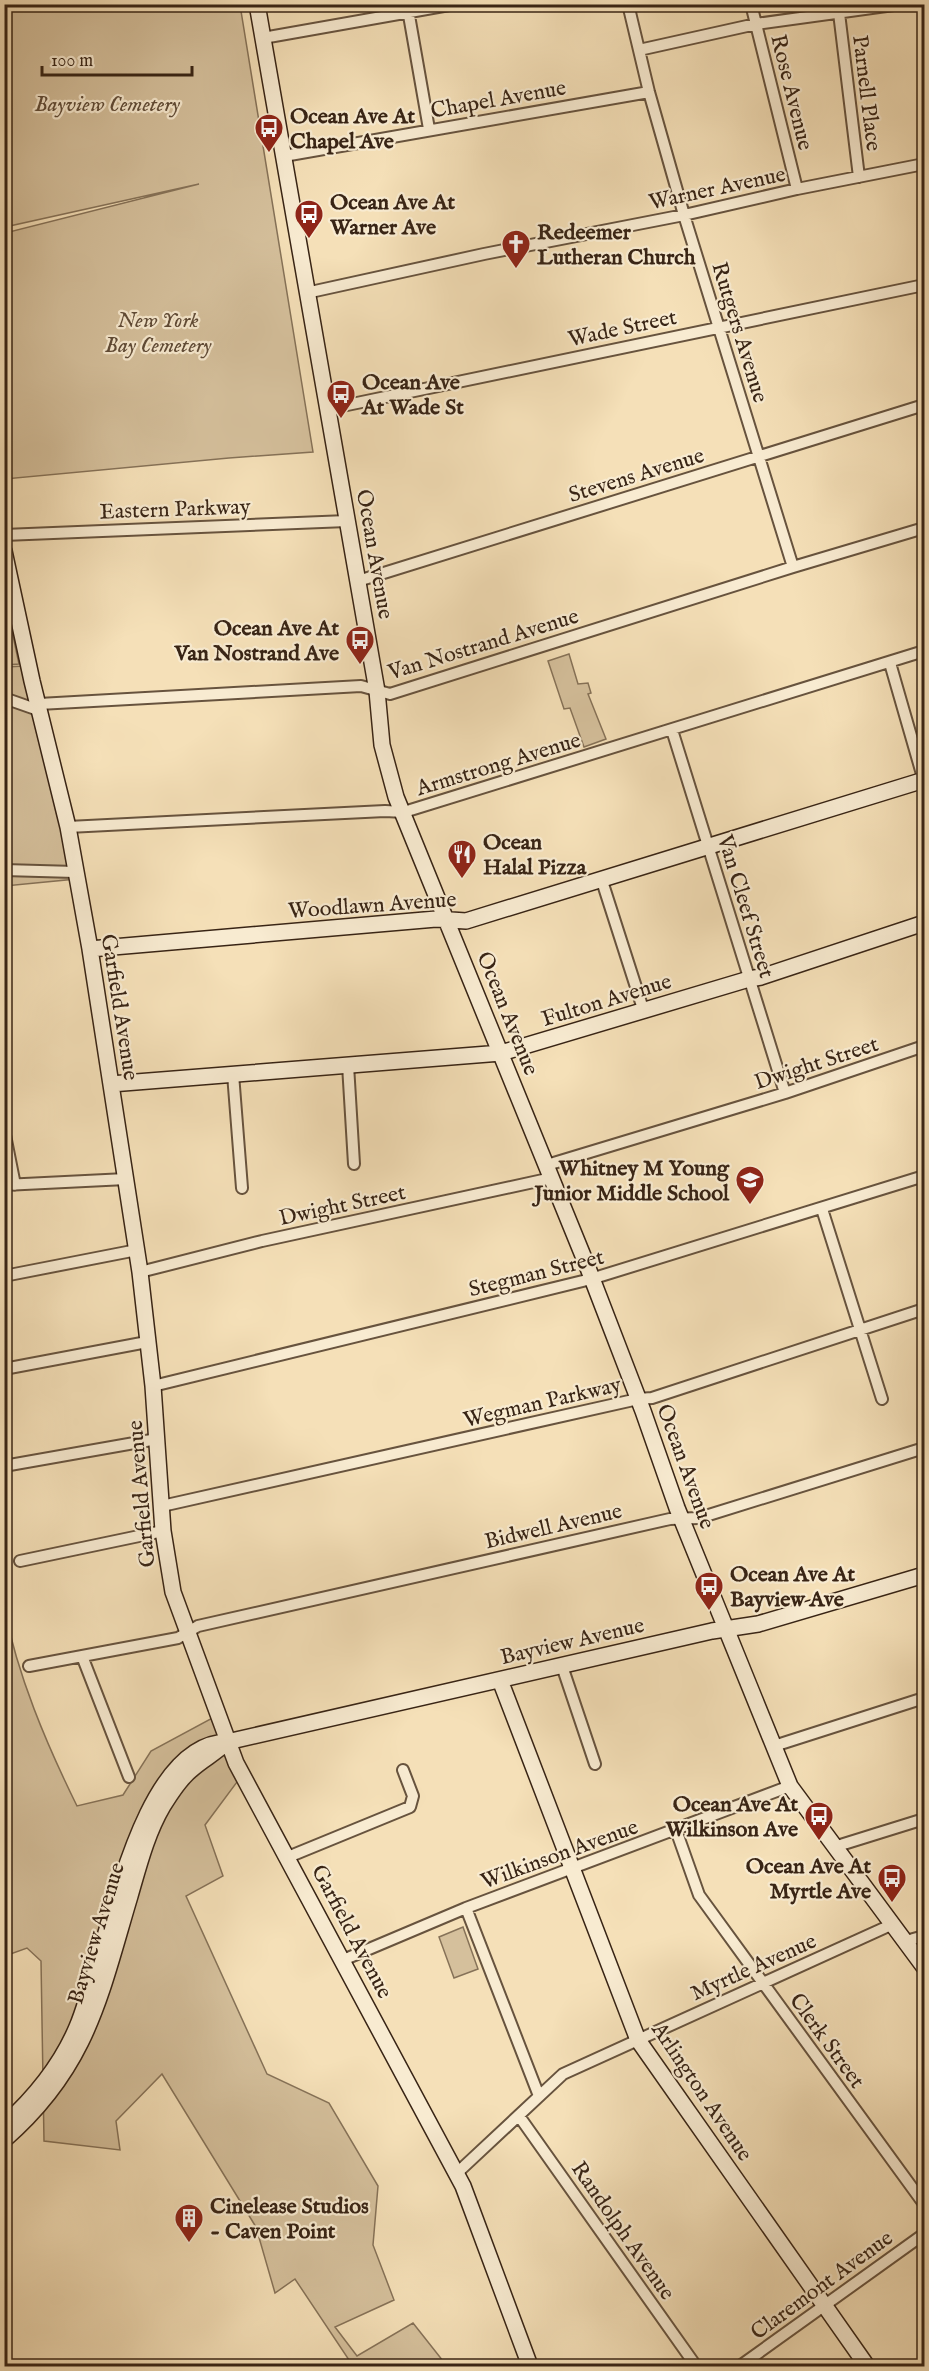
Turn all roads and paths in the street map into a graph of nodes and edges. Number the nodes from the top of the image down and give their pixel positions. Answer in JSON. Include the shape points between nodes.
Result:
{"nodes":[{"id":1,"x":257,"y":4,"type":"edge"},
{"id":2,"x":455,"y":4,"type":"edge"},
{"id":3,"x":628,"y":4,"type":"edge"},
{"id":4,"x":751,"y":4,"type":"edge"},
{"id":5,"x":901,"y":4,"type":"edge"},
{"id":6,"x":408,"y":9,"type":"edge"},
{"id":7,"x":839,"y":14,"type":"junction"},
{"id":8,"x":756,"y":24,"type":"junction"},
{"id":9,"x":263,"y":38,"type":"junction"},
{"id":10,"x":639,"y":50,"type":"junction"},
{"id":11,"x":649,"y":92,"type":"junction"},
{"id":12,"x":429,"y":129,"type":"junction"},
{"id":13,"x":284,"y":156,"type":"junction"},
{"id":14,"x":924,"y":164,"type":"edge"},
{"id":15,"x":859,"y":177,"type":"junction"},
{"id":16,"x":797,"y":189,"type":"junction"},
{"id":17,"x":684,"y":215,"type":"junction"},
{"id":18,"x":924,"y":285,"type":"edge"},
{"id":19,"x":306,"y":293,"type":"junction"},
{"id":20,"x":718,"y":327,"type":"junction"},
{"id":21,"x":924,"y":405,"type":"edge"},
{"id":22,"x":328,"y":409,"type":"junction"},
{"id":23,"x":760,"y":456,"type":"junction"},
{"id":24,"x":347,"y":521,"type":"junction"},
{"id":25,"x":924,"y":528,"type":"edge"},
{"id":26,"x":4,"y":535,"type":"edge"},
{"id":27,"x":4,"y":551,"type":"edge"},
{"id":28,"x":793,"y":567,"type":"junction"},
{"id":29,"x":358,"y":581,"type":"junction"},
{"id":30,"x":924,"y":651,"type":"edge"},
{"id":31,"x":890,"y":663,"type":"junction"},
{"id":32,"x":377,"y":691,"type":"junction"},
{"id":33,"x":4,"y":698,"type":"edge"},
{"id":34,"x":40,"y":708,"type":"junction"},
{"id":35,"x":672,"y":730,"type":"junction"},
{"id":36,"x":924,"y":780,"type":"edge"},
{"id":37,"x":404,"y":812,"type":"junction"},
{"id":38,"x":68,"y":826,"type":"junction"},
{"id":39,"x":708,"y":846,"type":"junction"},
{"id":40,"x":4,"y":870,"type":"edge"},
{"id":41,"x":75,"y":872,"type":"junction"},
{"id":42,"x":602,"y":881,"type":"junction"},
{"id":43,"x":447,"y":920,"type":"junction"},
{"id":44,"x":924,"y":923,"type":"edge"},
{"id":45,"x":90,"y":949,"type":"junction"},
{"id":46,"x":749,"y":979,"type":"junction"},
{"id":47,"x":644,"y":1012,"type":"junction"},
{"id":48,"x":924,"y":1046,"type":"edge"},
{"id":49,"x":501,"y":1053,"type":"junction"},
{"id":50,"x":348,"y":1065,"type":"junction"},
{"id":51,"x":233,"y":1074,"type":"junction"},
{"id":52,"x":111,"y":1084,"type":"junction"},
{"id":53,"x":785,"y":1093,"type":"junction"},
{"id":54,"x":4,"y":1130,"type":"edge"},
{"id":55,"x":354,"y":1164,"type":"dead end"},
{"id":56,"x":549,"y":1172,"type":"junction"},
{"id":57,"x":924,"y":1176,"type":"edge"},
{"id":58,"x":126,"y":1179,"type":"junction"},
{"id":59,"x":10,"y":1185,"type":"edge"},
{"id":60,"x":242,"y":1188,"type":"dead end"},
{"id":61,"x":822,"y":1209,"type":"junction"},
{"id":62,"x":137,"y":1250,"type":"junction"},
{"id":63,"x":141,"y":1272,"type":"junction"},
{"id":64,"x":4,"y":1276,"type":"edge"},
{"id":65,"x":591,"y":1280,"type":"junction"},
{"id":66,"x":924,"y":1310,"type":"edge"},
{"id":67,"x":860,"y":1330,"type":"junction"},
{"id":68,"x":147,"y":1342,"type":"junction"},
{"id":69,"x":4,"y":1369,"type":"edge"},
{"id":70,"x":153,"y":1386,"type":"junction"},
{"id":71,"x":638,"y":1399,"type":"junction"},
{"id":72,"x":882,"y":1399,"type":"dead end"},
{"id":73,"x":157,"y":1439,"type":"junction"},
{"id":74,"x":924,"y":1448,"type":"edge"},
{"id":75,"x":4,"y":1466,"type":"edge"},
{"id":76,"x":162,"y":1506,"type":"junction"},
{"id":77,"x":681,"y":1518,"type":"junction"},
{"id":78,"x":163,"y":1531,"type":"junction"},
{"id":79,"x":20,"y":1561,"type":"dead end"},
{"id":80,"x":924,"y":1575,"type":"edge"},
{"id":81,"x":728,"y":1629,"type":"junction"},
{"id":82,"x":188,"y":1632,"type":"junction"},
{"id":83,"x":82,"y":1656,"type":"junction"},
{"id":84,"x":29,"y":1666,"type":"dead end"},
{"id":85,"x":561,"y":1666,"type":"junction"},
{"id":86,"x":500,"y":1680,"type":"junction"},
{"id":87,"x":924,"y":1698,"type":"edge"},
{"id":88,"x":227,"y":1742,"type":"junction"},
{"id":89,"x":774,"y":1746,"type":"junction"},
{"id":90,"x":595,"y":1764,"type":"dead end"},
{"id":91,"x":404,"y":1770,"type":"dead end"},
{"id":92,"x":129,"y":1777,"type":"dead end"},
{"id":93,"x":790,"y":1786,"type":"junction"},
{"id":94,"x":152,"y":1814,"type":"junction"},
{"id":95,"x":924,"y":1819,"type":"edge"},
{"id":96,"x":676,"y":1830,"type":"junction"},
{"id":97,"x":834,"y":1847,"type":"junction"},
{"id":98,"x":288,"y":1857,"type":"junction"},
{"id":99,"x":572,"y":1868,"type":"junction"},
{"id":100,"x":466,"y":1908,"type":"junction"},
{"id":101,"x":893,"y":1924,"type":"junction"},
{"id":102,"x":924,"y":1936,"type":"edge"},
{"id":103,"x":906,"y":1941,"type":"junction"},
{"id":104,"x":343,"y":1960,"type":"junction"},
{"id":105,"x":924,"y":1967,"type":"edge"},
{"id":106,"x":763,"y":1983,"type":"junction"},
{"id":107,"x":638,"y":2040,"type":"junction"},
{"id":108,"x":539,"y":2096,"type":"junction"},
{"id":109,"x":519,"y":2116,"type":"junction"},
{"id":110,"x":4,"y":2125,"type":"edge"},
{"id":111,"x":4,"y":2139,"type":"edge"},
{"id":112,"x":457,"y":2173,"type":"junction"},
{"id":113,"x":924,"y":2204,"type":"edge"},
{"id":114,"x":924,"y":2234,"type":"edge"},
{"id":115,"x":824,"y":2305,"type":"junction"},
{"id":116,"x":530,"y":2367,"type":"edge"},
{"id":117,"x":696,"y":2367,"type":"edge"},
{"id":118,"x":740,"y":2367,"type":"edge"},
{"id":119,"x":867,"y":2367,"type":"edge"}],
"edges":[{"from":1,"to":9,"type":"street","name":"Ocean Avenue"},
{"from":2,"to":6,"type":"street"},
{"from":3,"to":10,"type":"street","name":"Rutgers Avenue"},
{"from":4,"to":8,"type":"street","name":"Rose Avenue"},
{"from":5,"to":7,"type":"street"},
{"from":6,"to":9,"type":"street"},
{"from":6,"to":12,"type":"street"},
{"from":7,"to":8,"type":"street"},
{"from":7,"to":15,"type":"street","name":"Parnell Place"},
{"from":8,"to":10,"type":"street"},
{"from":8,"to":16,"type":"street","name":"Rose Avenue"},
{"from":9,"to":13,"type":"street","name":"Ocean Avenue"},
{"from":10,"to":11,"type":"street","name":"Rutgers Avenue"},
{"from":11,"to":12,"type":"street","name":"Chapel Avenue"},
{"from":11,"to":17,"type":"street","name":"Rutgers Avenue"},
{"from":12,"to":13,"type":"street","name":"Chapel Avenue"},
{"from":13,"to":19,"type":"street","name":"Ocean Avenue"},
{"from":14,"to":15,"type":"street","name":"Warner Avenue"},
{"from":15,"to":16,"type":"street","name":"Warner Avenue"},
{"from":16,"to":17,"type":"street","name":"Warner Avenue"},
{"from":17,"to":19,"type":"street","name":"Warner Avenue"},
{"from":17,"to":20,"type":"street","name":"Rutgers Avenue"},
{"from":18,"to":20,"type":"street","name":"Wade Street"},
{"from":19,"to":22,"type":"street","name":"Ocean Avenue"},
{"from":20,"to":22,"type":"street","name":"Wade Street"},
{"from":20,"to":23,"type":"street","name":"Rutgers Avenue"},
{"from":21,"to":23,"type":"street","name":"Stevens Avenue"},
{"from":22,"to":24,"type":"street","name":"Ocean Avenue"},
{"from":23,"to":28,"type":"street","name":"Rutgers Avenue"},
{"from":23,"to":29,"type":"street","name":"Stevens Avenue"},
{"from":24,"to":26,"type":"street","name":"Eastern Parkway"},
{"from":24,"to":29,"type":"street","name":"Ocean Avenue"},
{"from":25,"to":28,"type":"street","name":"Van Nostrand Avenue"},
{"from":27,"to":34,"type":"street","name":"Garfield Avenue"},
{"from":28,"to":32,"type":"street","name":"Van Nostrand Avenue","via":[[390,694]]},
{"from":29,"to":32,"type":"street","name":"Ocean Avenue"},
{"from":30,"to":31,"type":"street","name":"Armstrong Avenue"},
{"from":31,"to":35,"type":"street","name":"Armstrong Avenue"},
{"from":31,"to":36,"type":"street"},
{"from":32,"to":34,"type":"street","name":"Van Nostrand Avenue","via":[[361,686]]},
{"from":32,"to":37,"type":"street","name":"Ocean Avenue","via":[[382,745]]},
{"from":33,"to":34,"type":"street"},
{"from":34,"to":38,"type":"street","name":"Garfield Avenue"},
{"from":35,"to":37,"type":"street","name":"Armstrong Avenue"},
{"from":35,"to":39,"type":"street","name":"Van Cleef Street"},
{"from":36,"to":39,"type":"street","name":"Woodlawn Avenue"},
{"from":37,"to":38,"type":"street","name":"Armstrong Avenue"},
{"from":37,"to":43,"type":"street","name":"Ocean Avenue"},
{"from":38,"to":41,"type":"street","name":"Garfield Avenue"},
{"from":39,"to":42,"type":"street","name":"Woodlawn Avenue"},
{"from":39,"to":46,"type":"street","name":"Van Cleef Street"},
{"from":40,"to":41,"type":"street"},
{"from":41,"to":45,"type":"street","name":"Garfield Avenue"},
{"from":42,"to":43,"type":"street","name":"Woodlawn Avenue","via":[[466,921]]},
{"from":42,"to":47,"type":"street"},
{"from":43,"to":45,"type":"street","name":"Woodlawn Avenue"},
{"from":43,"to":49,"type":"street","name":"Ocean Avenue"},
{"from":44,"to":46,"type":"street","name":"Fulton Avenue"},
{"from":45,"to":52,"type":"street","name":"Garfield Avenue"},
{"from":46,"to":47,"type":"street","name":"Fulton Avenue"},
{"from":46,"to":53,"type":"street","name":"Van Cleef Street"},
{"from":47,"to":49,"type":"street","name":"Fulton Avenue"},
{"from":48,"to":53,"type":"street","name":"Dwight Street"},
{"from":49,"to":50,"type":"street","name":"Fulton Avenue"},
{"from":49,"to":56,"type":"street","name":"Ocean Avenue"},
{"from":50,"to":51,"type":"street","name":"Fulton Avenue"},
{"from":50,"to":55,"type":"street"},
{"from":51,"to":52,"type":"street","name":"Fulton Avenue"},
{"from":51,"to":60,"type":"street"},
{"from":52,"to":58,"type":"street","name":"Garfield Avenue"},
{"from":53,"to":56,"type":"street","name":"Dwight Street"},
{"from":54,"to":59,"type":"street"},
{"from":56,"to":63,"type":"street","name":"Dwight Street"},
{"from":56,"to":65,"type":"street","name":"Ocean Avenue"},
{"from":57,"to":61,"type":"street","name":"Stegman Street"},
{"from":58,"to":59,"type":"street"},
{"from":58,"to":62,"type":"street","name":"Garfield Avenue"},
{"from":61,"to":65,"type":"street","name":"Stegman Street"},
{"from":61,"to":67,"type":"street"},
{"from":62,"to":63,"type":"street","name":"Garfield Avenue"},
{"from":62,"to":64,"type":"street"},
{"from":63,"to":68,"type":"street","name":"Garfield Avenue"},
{"from":65,"to":70,"type":"street","name":"Stegman Street"},
{"from":65,"to":71,"type":"street","name":"Ocean Avenue"},
{"from":66,"to":67,"type":"street","name":"Wegman Parkway"},
{"from":67,"to":71,"type":"street","name":"Wegman Parkway","via":[[652,1398]]},
{"from":67,"to":72,"type":"street"},
{"from":68,"to":69,"type":"street"},
{"from":68,"to":70,"type":"street","name":"Garfield Avenue"},
{"from":70,"to":73,"type":"street","name":"Garfield Avenue"},
{"from":71,"to":76,"type":"street","name":"Wegman Parkway"},
{"from":71,"to":77,"type":"street","name":"Ocean Avenue"},
{"from":73,"to":75,"type":"street"},
{"from":73,"to":76,"type":"street","name":"Garfield Avenue"},
{"from":74,"to":77,"type":"street","name":"Bidwell Avenue","via":[[699,1518]]},
{"from":76,"to":78,"type":"street","name":"Garfield Avenue"},
{"from":77,"to":81,"type":"street","name":"Ocean Avenue"},
{"from":77,"to":82,"type":"street","name":"Bidwell Avenue","via":[[198,1626]]},
{"from":78,"to":79,"type":"street"},
{"from":78,"to":82,"type":"street","name":"Garfield Avenue","via":[[173,1592]]},
{"from":80,"to":81,"type":"street","name":"Bayview Avenue","via":[[758,1624]]},
{"from":81,"to":85,"type":"street","name":"Bayview Avenue"},
{"from":81,"to":89,"type":"street","name":"Ocean Avenue"},
{"from":82,"to":83,"type":"street","name":"Bidwell Avenue","via":[[178,1638]]},
{"from":82,"to":88,"type":"street","name":"Garfield Avenue"},
{"from":83,"to":84,"type":"street","name":"Bidwell Avenue"},
{"from":83,"to":92,"type":"street"},
{"from":85,"to":86,"type":"street","name":"Bayview Avenue"},
{"from":85,"to":90,"type":"street"},
{"from":86,"to":88,"type":"street","name":"Bayview Avenue"},
{"from":86,"to":99,"type":"street","name":"Arlington Avenue"},
{"from":87,"to":89,"type":"street"},
{"from":88,"to":94,"type":"street","name":"Bayview Avenue","via":[[209,1744],[184,1761],[163,1784]]},
{"from":88,"to":98,"type":"street","name":"Garfield Avenue"},
{"from":89,"to":93,"type":"street","name":"Ocean Avenue"},
{"from":91,"to":98,"type":"street","via":[[413,1796],[410,1807]]},
{"from":93,"to":96,"type":"street","name":"Wilkinson Avenue"},
{"from":93,"to":97,"type":"street","name":"Ocean Avenue"},
{"from":94,"to":110,"type":"street","name":"Bayview Avenue","via":[[133,1847],[73,2036],[40,2089]]},
{"from":94,"to":111,"type":"street","name":"Bayview Avenue","via":[[99,2000],[84,2039],[66,2072],[46,2097]]},
{"from":95,"to":97,"type":"street"},
{"from":96,"to":99,"type":"street","name":"Wilkinson Avenue"},
{"from":96,"to":106,"type":"street","name":"Clerk Street","via":[[699,1895]]},
{"from":97,"to":101,"type":"street","name":"Ocean Avenue"},
{"from":98,"to":104,"type":"street","name":"Garfield Avenue"},
{"from":99,"to":100,"type":"street","name":"Wilkinson Avenue"},
{"from":99,"to":107,"type":"street","name":"Arlington Avenue"},
{"from":100,"to":104,"type":"street","name":"Wilkinson Avenue"},
{"from":100,"to":108,"type":"street"},
{"from":101,"to":103,"type":"street","name":"Ocean Avenue"},
{"from":101,"to":106,"type":"street","name":"Myrtle Avenue"},
{"from":102,"to":103,"type":"street"},
{"from":103,"to":105,"type":"street","name":"Ocean Avenue"},
{"from":104,"to":112,"type":"street","name":"Garfield Avenue"},
{"from":106,"to":107,"type":"street","name":"Myrtle Avenue"},
{"from":106,"to":113,"type":"street","name":"Clerk Street"},
{"from":107,"to":108,"type":"street","name":"Myrtle Avenue","via":[[563,2074]]},
{"from":107,"to":115,"type":"street","name":"Arlington Avenue"},
{"from":108,"to":109,"type":"street","name":"Myrtle Avenue"},
{"from":109,"to":112,"type":"street","name":"Myrtle Avenue"},
{"from":109,"to":117,"type":"street","name":"Randolph Avenue"},
{"from":112,"to":116,"type":"street","name":"Garfield Avenue"},
{"from":114,"to":115,"type":"street","name":"Claremont Avenue"},
{"from":115,"to":118,"type":"street","name":"Claremont Avenue"},
{"from":115,"to":119,"type":"street","name":"Arlington Avenue"}]}
